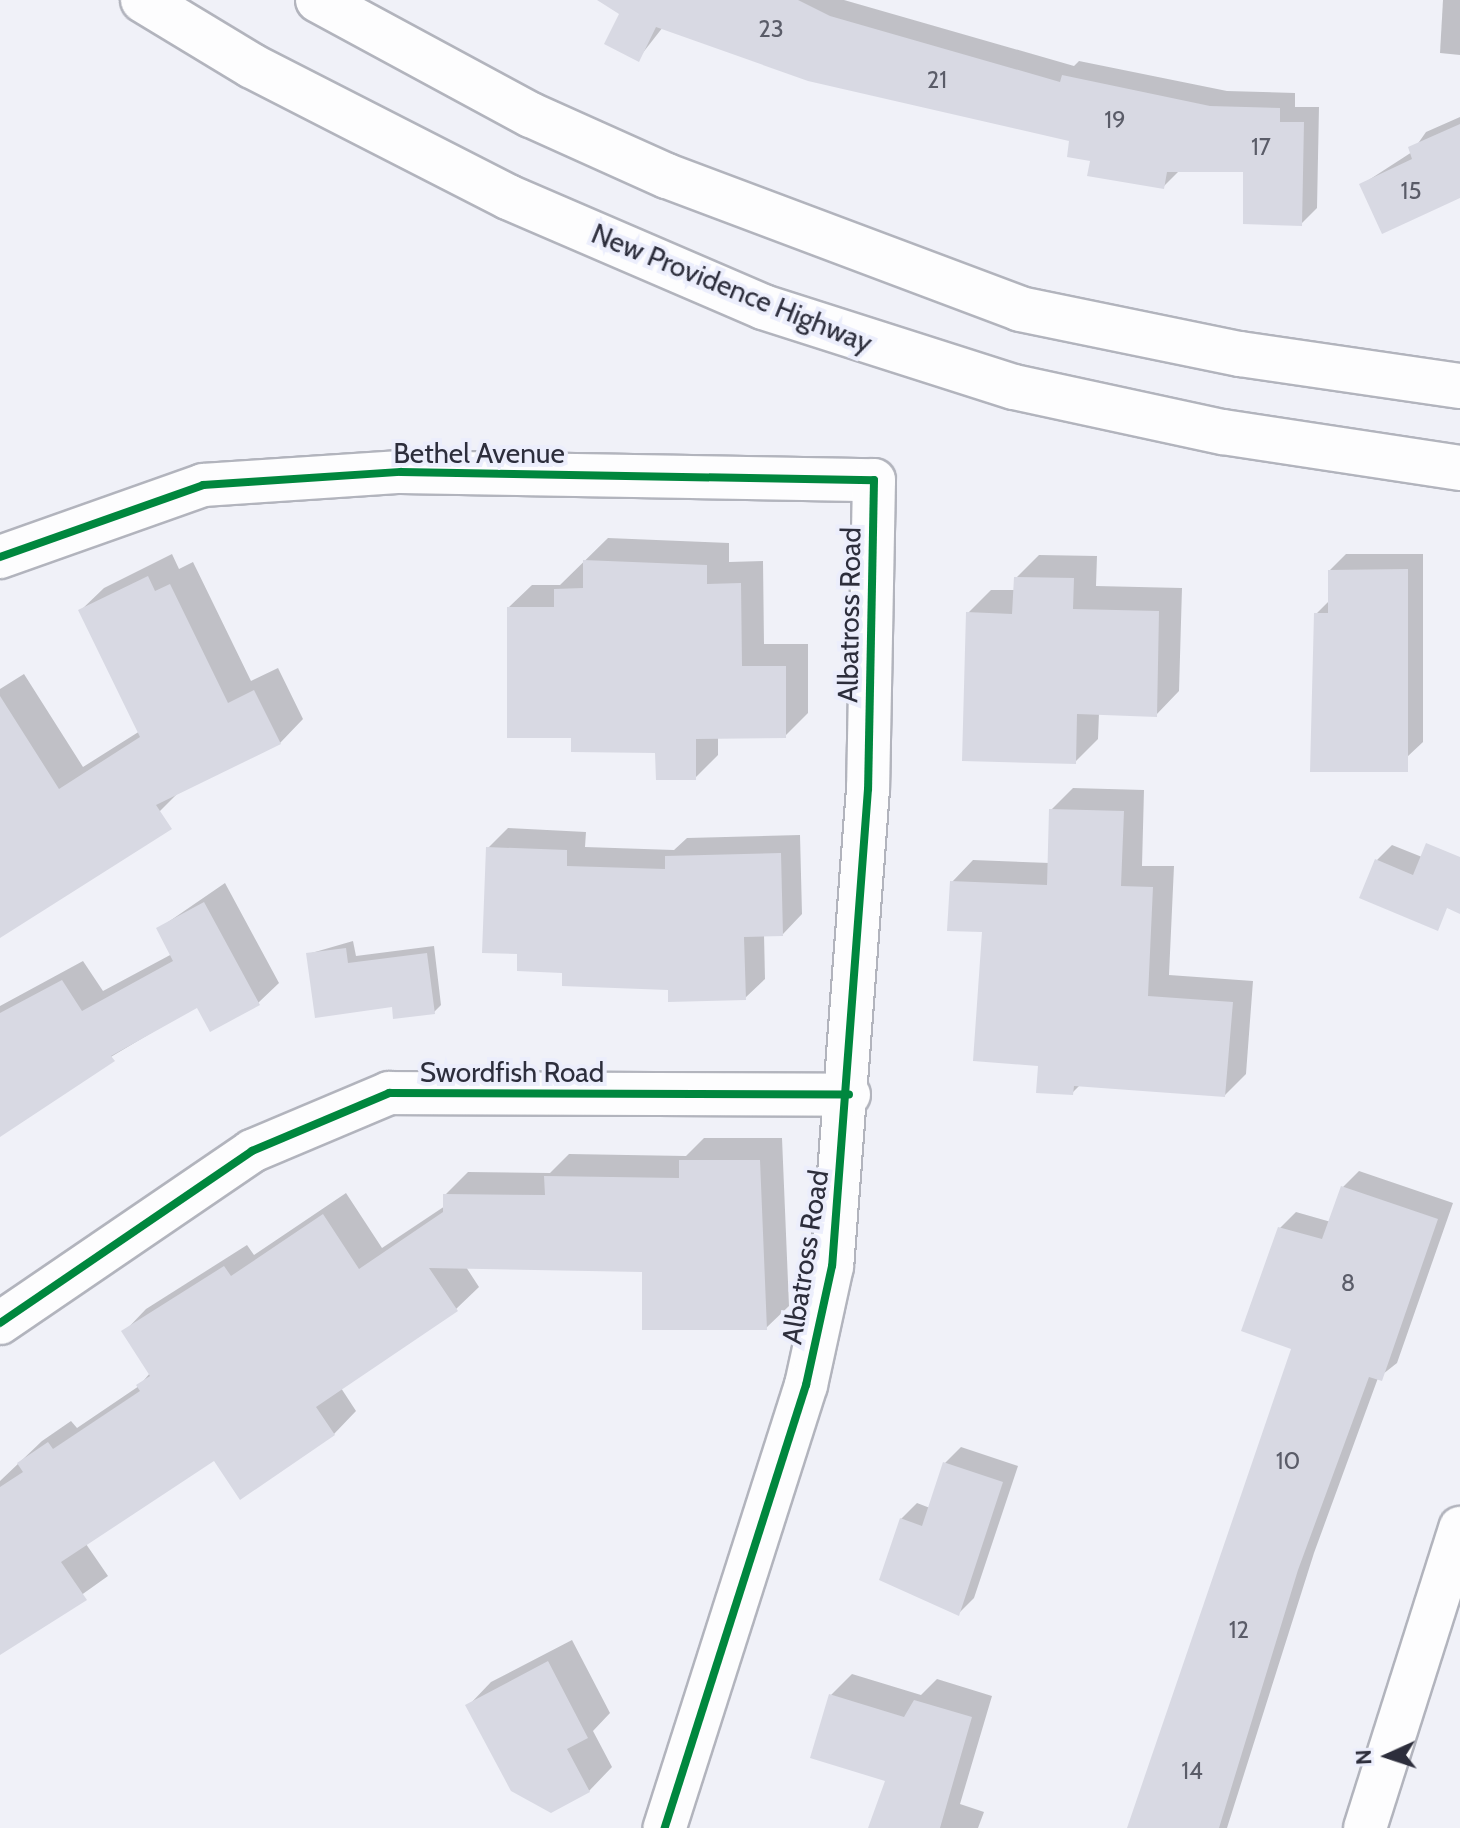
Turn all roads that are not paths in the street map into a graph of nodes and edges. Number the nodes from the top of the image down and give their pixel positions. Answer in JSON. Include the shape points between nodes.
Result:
{"nodes":[{"id":1,"x":143,"y":0,"type":"edge"},
{"id":2,"x":318,"y":0,"type":"edge"},
{"id":3,"x":1460,"y":386,"type":"edge"},
{"id":4,"x":1460,"y":468,"type":"edge"},
{"id":5,"x":874,"y":480,"type":"joint"},
{"id":6,"x":0,"y":557,"type":"edge"},
{"id":7,"x":849,"y":1095,"type":"junction"},
{"id":8,"x":0,"y":1323,"type":"edge"},
{"id":9,"x":1460,"y":1528,"type":"edge"},
{"id":10,"x":665,"y":1828,"type":"edge"},
{"id":11,"x":1365,"y":1828,"type":"edge"}],
"edges":[{"from":1,"to":4,"type":"highway","name":"New Providence Highway","via":[[252,66],[508,197],[763,307],[1014,387],[1237,435]]},
{"from":2,"to":3,"type":"highway","via":[[531,115],[667,176],[1020,309],[1240,354]]},
{"from":5,"to":6,"type":"street","name":"Bethel Avenue","via":[[401,472],[203,485]]},
{"from":5,"to":7,"type":"street","name":"Albatross Road","via":[[868,789]]},
{"from":7,"to":8,"type":"street","name":"Swordfish Road","via":[[389,1093],[252,1151]]},
{"from":7,"to":10,"type":"street","name":"Albatross Road","via":[[832,1266],[806,1385]]},
{"from":9,"to":11,"type":"street"}]}
